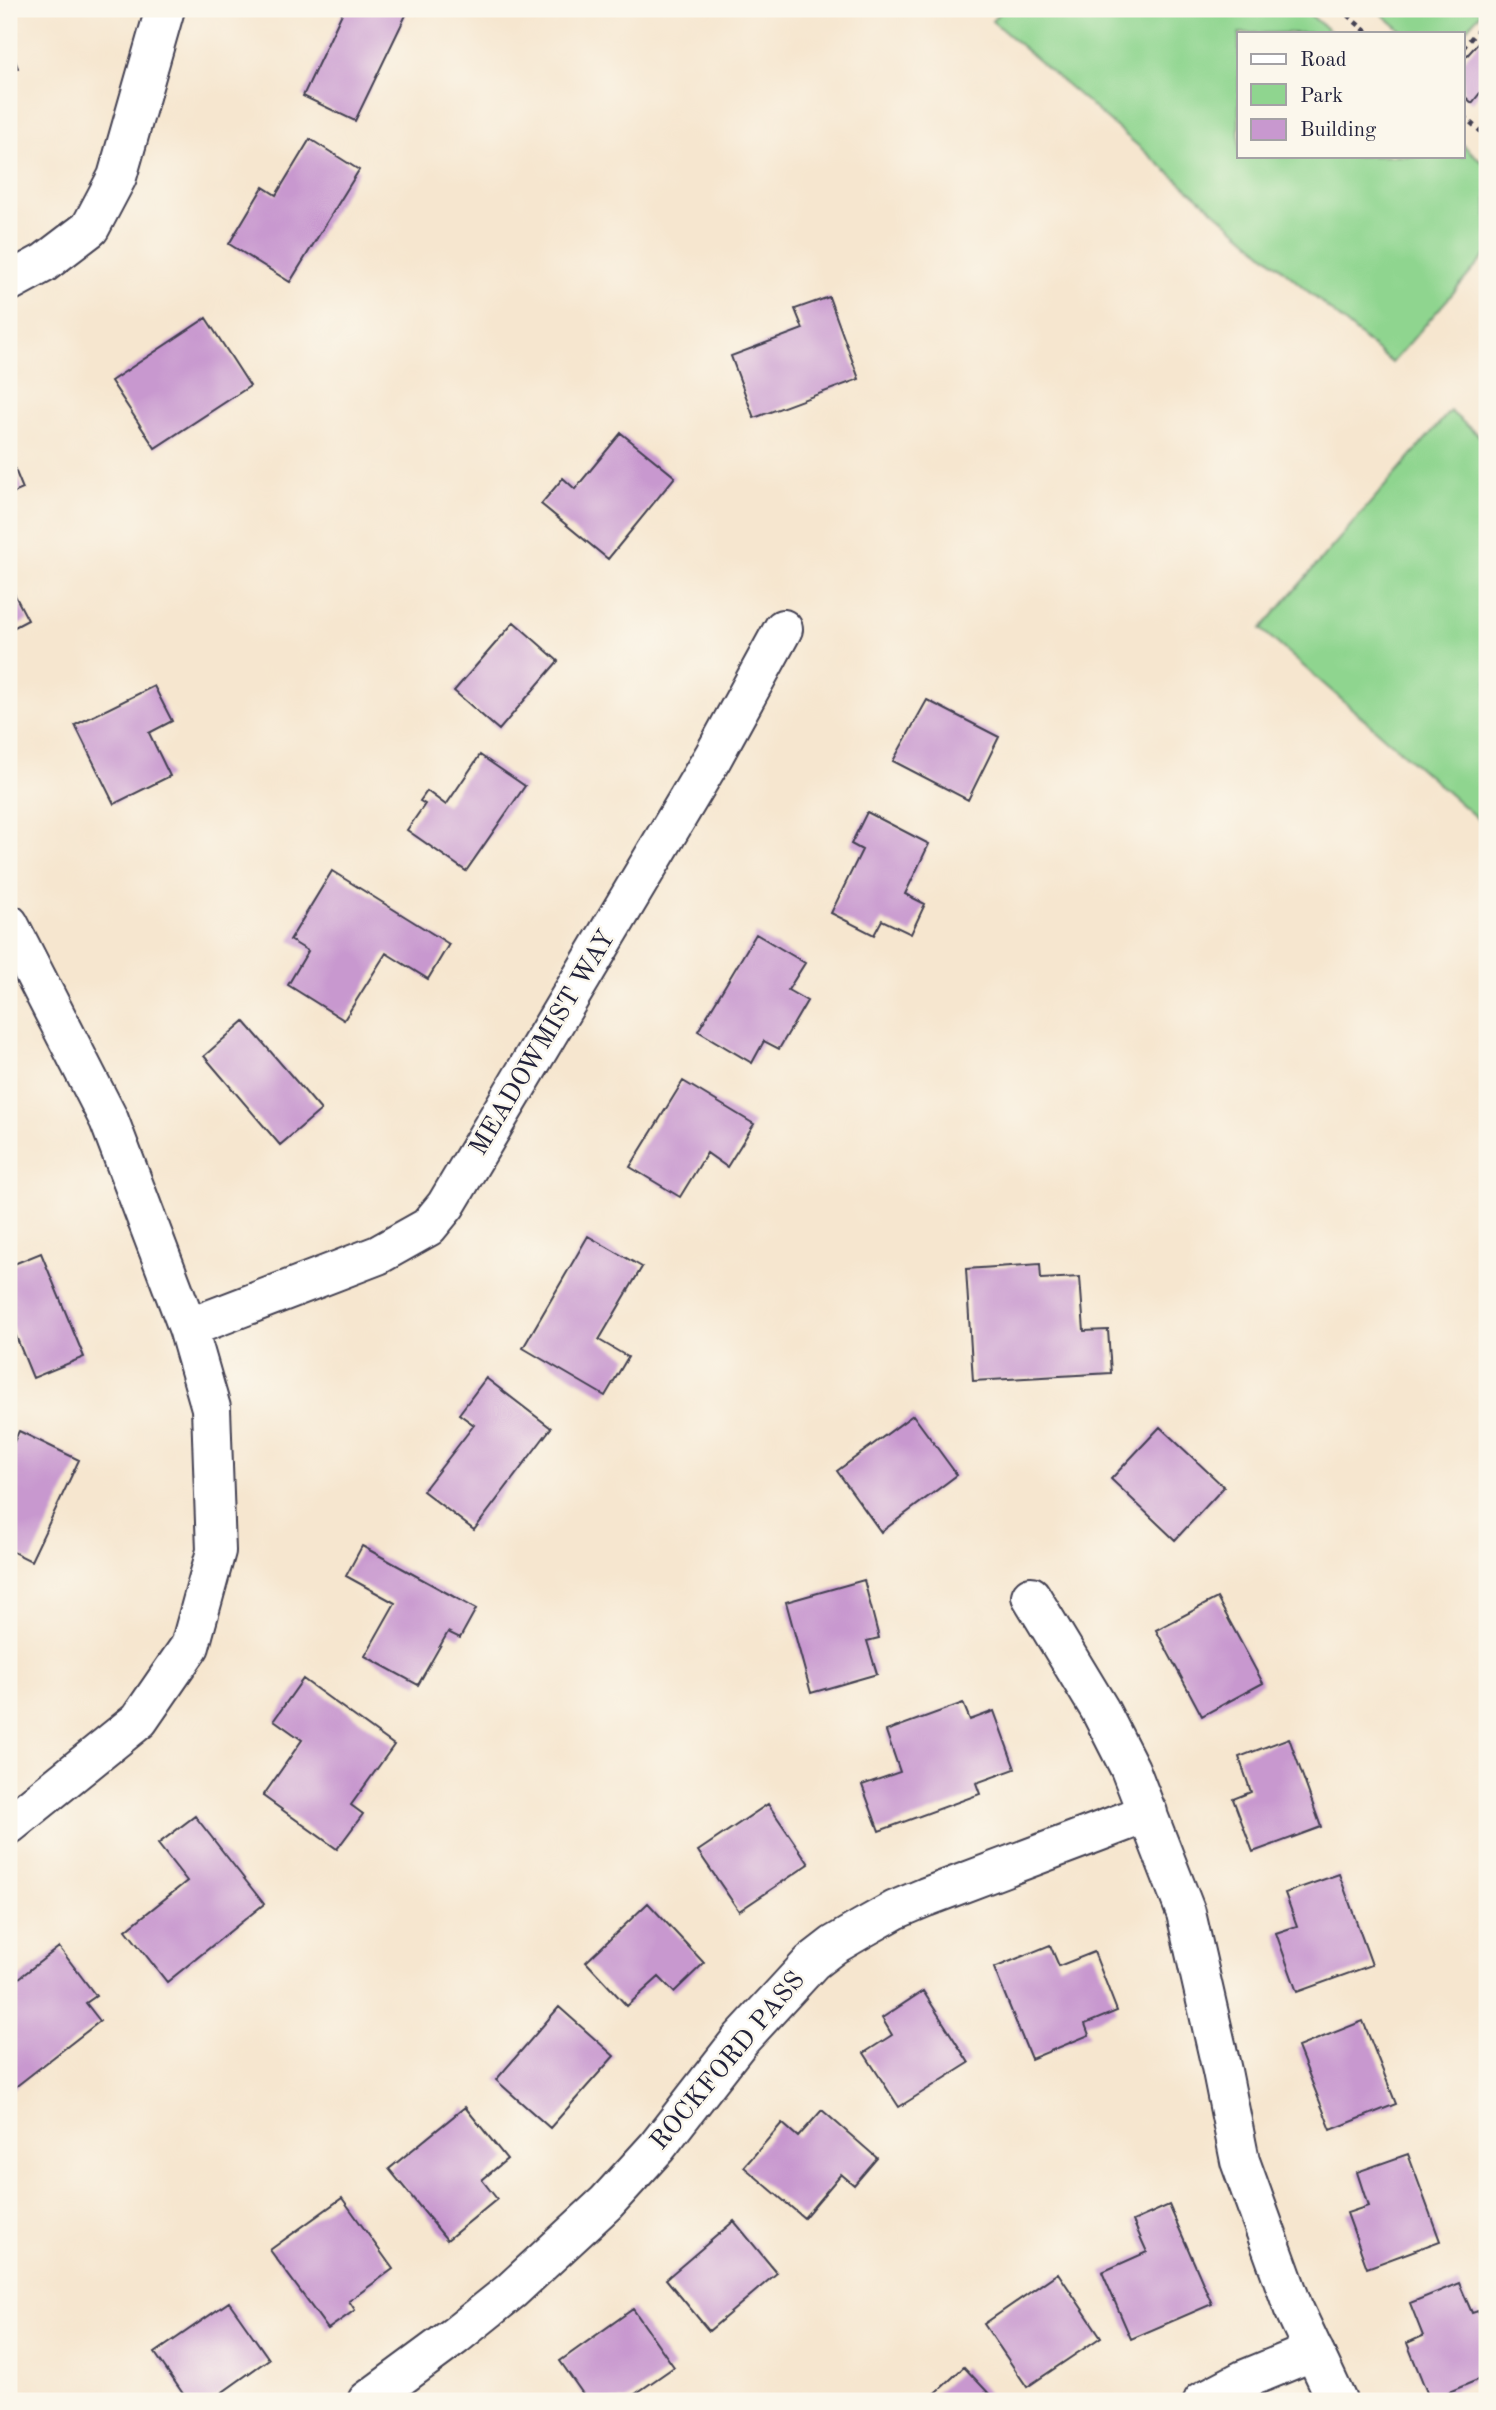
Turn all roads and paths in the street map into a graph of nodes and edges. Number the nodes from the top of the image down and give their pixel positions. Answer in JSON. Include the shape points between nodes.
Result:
{"nodes":[{"id":1,"x":166,"y":9,"type":"edge"},
{"id":2,"x":1339,"y":9,"type":"edge"},
{"id":3,"x":1487,"y":19,"type":"edge"},
{"id":4,"x":1367,"y":32,"type":"edge"},
{"id":5,"x":1464,"y":47,"type":"edge"},
{"id":6,"x":1464,"y":117,"type":"edge"},
{"id":7,"x":1475,"y":126,"type":"junction"},
{"id":8,"x":1487,"y":127,"type":"edge"},
{"id":9,"x":1487,"y":137,"type":"edge"},
{"id":10,"x":9,"y":282,"type":"edge"},
{"id":11,"x":783,"y":629,"type":"dead end"},
{"id":12,"x":9,"y":924,"type":"edge"},
{"id":13,"x":188,"y":1328,"type":"junction"},
{"id":14,"x":1031,"y":1596,"type":"dead end"},
{"id":15,"x":1147,"y":1813,"type":"junction"},
{"id":16,"x":9,"y":1825,"type":"edge"},
{"id":17,"x":1314,"y":2351,"type":"junction"},
{"id":18,"x":367,"y":2401,"type":"edge"},
{"id":19,"x":1203,"y":2401,"type":"edge"},
{"id":20,"x":1338,"y":2401,"type":"edge"}],
"edges":[{"from":1,"to":10,"type":"street","via":[[117,177],[90,228],[44,264]]},
{"from":2,"to":4,"type":"path"},
{"from":3,"to":5,"type":"path"},
{"from":6,"to":7,"type":"path"},
{"from":7,"to":8,"type":"path"},
{"from":7,"to":9,"type":"path"},
{"from":11,"to":13,"type":"street","name":"MEADOWMIST WAY","via":[[706,768],[446,1205],[428,1227],[378,1255]]},
{"from":12,"to":13,"type":"street","via":[[109,1120]]},
{"from":13,"to":16,"type":"street","via":[[211,1408],[216,1552],[190,1646],[139,1720]]},
{"from":14,"to":15,"type":"street","via":[[1105,1719]]},
{"from":15,"to":17,"type":"street","via":[[1186,1913],[1240,2161]]},
{"from":15,"to":18,"type":"street","name":"ROCKFORD PASS","via":[[926,1896],[834,1945],[794,1980],[741,2039],[657,2147],[582,2227],[511,2291]]},
{"from":17,"to":19,"type":"street"},
{"from":17,"to":20,"type":"street"}]}
